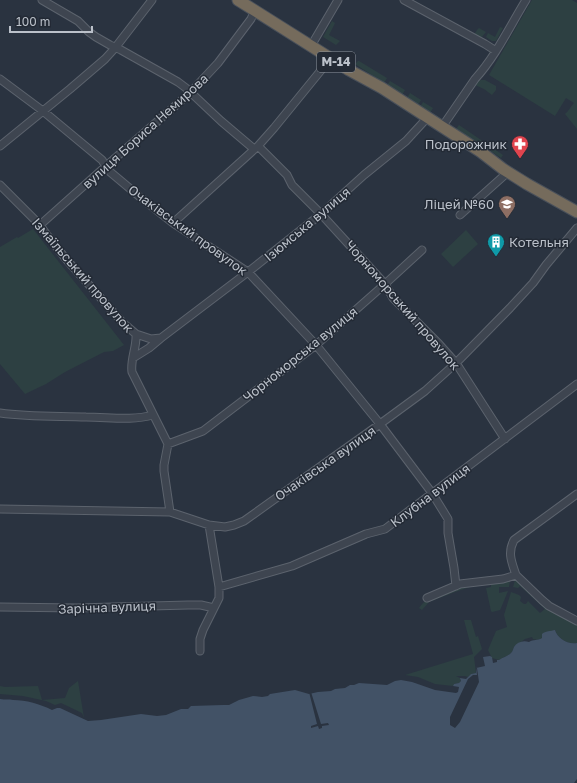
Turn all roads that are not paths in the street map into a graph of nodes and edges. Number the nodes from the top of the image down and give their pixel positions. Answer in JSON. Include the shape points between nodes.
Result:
{"nodes":[{"id":1,"x":42,"y":0,"type":"edge"},
{"id":2,"x":152,"y":0,"type":"edge"},
{"id":3,"x":238,"y":0,"type":"edge"},
{"id":4,"x":338,"y":0,"type":"edge"},
{"id":5,"x":404,"y":0,"type":"edge"},
{"id":6,"x":526,"y":0,"type":"edge"},
{"id":7,"x":255,"y":10,"type":"junction"},
{"id":8,"x":312,"y":46,"type":"junction"},
{"id":9,"x":115,"y":48,"type":"junction"},
{"id":10,"x":496,"y":51,"type":"junction"},
{"id":11,"x":331,"y":58,"type":"junction"},
{"id":12,"x":0,"y":79,"type":"edge"},
{"id":13,"x":190,"y":93,"type":"junction"},
{"id":14,"x":43,"y":111,"type":"junction"},
{"id":15,"x":428,"y":117,"type":"junction"},
{"id":16,"x":442,"y":127,"type":"junction"},
{"id":17,"x":0,"y":146,"type":"edge"},
{"id":18,"x":256,"y":147,"type":"junction"},
{"id":19,"x":106,"y":166,"type":"junction"},
{"id":20,"x":508,"y":172,"type":"junction"},
{"id":21,"x":0,"y":185,"type":"edge"},
{"id":22,"x":577,"y":212,"type":"edge"},
{"id":23,"x":321,"y":214,"type":"junction"},
{"id":24,"x":460,"y":215,"type":"dead end"},
{"id":25,"x":173,"y":223,"type":"junction"},
{"id":26,"x":40,"y":225,"type":"junction"},
{"id":27,"x":577,"y":228,"type":"edge"},
{"id":28,"x":422,"y":250,"type":"dead end"},
{"id":29,"x":248,"y":272,"type":"junction"},
{"id":30,"x":385,"y":284,"type":"junction"},
{"id":31,"x":136,"y":334,"type":"junction"},
{"id":32,"x":161,"y":338,"type":"junction"},
{"id":33,"x":316,"y":345,"type":"junction"},
{"id":34,"x":133,"y":358,"type":"junction"},
{"id":35,"x":456,"y":363,"type":"junction"},
{"id":36,"x":577,"y":384,"type":"edge"},
{"id":37,"x":0,"y":413,"type":"edge"},
{"id":38,"x":153,"y":415,"type":"junction"},
{"id":39,"x":380,"y":424,"type":"junction"},
{"id":40,"x":505,"y":439,"type":"junction"},
{"id":41,"x":168,"y":444,"type":"junction"},
{"id":42,"x":432,"y":493,"type":"junction"},
{"id":43,"x":577,"y":494,"type":"edge"},
{"id":44,"x":0,"y":509,"type":"edge"},
{"id":45,"x":170,"y":512,"type":"junction"},
{"id":46,"x":209,"y":525,"type":"junction"},
{"id":47,"x":516,"y":575,"type":"junction"},
{"id":48,"x":456,"y":586,"type":"junction"},
{"id":49,"x":219,"y":587,"type":"junction"},
{"id":50,"x":427,"y":598,"type":"dead end"},
{"id":51,"x":0,"y":608,"type":"edge"},
{"id":52,"x":214,"y":608,"type":"junction"},
{"id":53,"x":577,"y":621,"type":"edge"},
{"id":54,"x":200,"y":651,"type":"dead end"}],
"edges":[{"from":1,"to":9,"type":"street","name":"Чорноморський провулок","via":[[78,21],[89,32]]},
{"from":2,"to":9,"type":"street"},
{"from":3,"to":7,"type":"highway","number":"М-14"},
{"from":4,"to":8,"type":"street"},
{"from":5,"to":10,"type":"street"},
{"from":6,"to":10,"type":"street"},
{"from":7,"to":8,"type":"highway","number":"М-14"},
{"from":7,"to":13,"type":"street","name":"вулиця Бориса Немирова","via":[[218,63]]},
{"from":8,"to":11,"type":"highway","number":"М-14"},
{"from":9,"to":13,"type":"street","name":"Чорноморський провулок","via":[[178,82]]},
{"from":9,"to":14,"type":"street","via":[[91,72]]},
{"from":10,"to":16,"type":"street"},
{"from":11,"to":15,"type":"highway","number":"М-14"},
{"from":11,"to":18,"type":"street"},
{"from":12,"to":14,"type":"street","name":"Очаківський провулок"},
{"from":13,"to":18,"type":"street","name":"Чорноморський провулок","via":[[221,121]]},
{"from":13,"to":19,"type":"street","name":"вулиця Бориса Немирова"},
{"from":14,"to":17,"type":"street"},
{"from":14,"to":19,"type":"street","name":"Очаківський провулок"},
{"from":15,"to":16,"type":"highway","number":"М-14"},
{"from":15,"to":23,"type":"street","name":"Ізюмська вулиця","via":[[406,141]]},
{"from":16,"to":20,"type":"highway","number":"М-14"},
{"from":18,"to":23,"type":"street","name":"Чорноморський провулок","via":[[287,175],[292,185]]},
{"from":18,"to":25,"type":"street"},
{"from":19,"to":25,"type":"street","name":"Очаківський провулок"},
{"from":19,"to":26,"type":"street","name":"вулиця Бориса Немирова"},
{"from":20,"to":22,"type":"highway","number":"М-14"},
{"from":20,"to":24,"type":"street"},
{"from":21,"to":26,"type":"street","name":"Ізмаїльський провулок"},
{"from":23,"to":29,"type":"street","name":"Ізюмська вулиця"},
{"from":23,"to":30,"type":"street","name":"Чорноморський провулок"},
{"from":25,"to":29,"type":"street","name":"Очаківський провулок"},
{"from":26,"to":31,"type":"street","name":"Ізмаїльський провулок","via":[[66,259]]},
{"from":27,"to":35,"type":"street","name":"Очаківська вулиця","via":[[533,283]]},
{"from":28,"to":30,"type":"street","name":"Чорноморська вулиця"},
{"from":29,"to":32,"type":"street","name":"Ізюмська вулиця"},
{"from":29,"to":33,"type":"street","name":"Очаківський провулок"},
{"from":30,"to":33,"type":"street","name":"Чорноморська вулиця"},
{"from":30,"to":35,"type":"street","name":"Чорноморський провулок","via":[[393,298]]},
{"from":31,"to":32,"type":"street","via":[[151,339]]},
{"from":31,"to":34,"type":"street","name":"Ізмаїльський провулок"},
{"from":32,"to":34,"type":"street","name":"Ізюмська вулиця"},
{"from":33,"to":39,"type":"street","name":"Очаківський провулок"},
{"from":33,"to":41,"type":"street","name":"Чорноморська вулиця","via":[[203,431]]},
{"from":34,"to":38,"type":"street","name":"Ізмаїльський провулок","via":[[132,372]]},
{"from":35,"to":39,"type":"street","name":"Очаківська вулиця","via":[[425,391]]},
{"from":35,"to":40,"type":"street","name":"Чорноморський провулок"},
{"from":36,"to":40,"type":"street","name":"Клубна вулиця"},
{"from":37,"to":38,"type":"street","via":[[118,419]]},
{"from":38,"to":41,"type":"street","name":"Ізмаїльський провулок"},
{"from":39,"to":42,"type":"street","name":"Очаківський провулок"},
{"from":39,"to":46,"type":"street","name":"Очаківська вулиця","via":[[244,521],[225,527]]},
{"from":40,"to":42,"type":"street","name":"Клубна вулиця"},
{"from":41,"to":45,"type":"street","via":[[164,471]]},
{"from":42,"to":48,"type":"street","name":"Очаківський провулок","via":[[448,519]]},
{"from":42,"to":49,"type":"street","name":"Клубна вулиця","via":[[385,530],[366,534],[292,566]]},
{"from":43,"to":47,"type":"street","via":[[514,540],[510,551]]},
{"from":44,"to":45,"type":"street","name":"Очаківська вулиця"},
{"from":45,"to":46,"type":"street","name":"Очаківська вулиця"},
{"from":46,"to":49,"type":"street"},
{"from":47,"to":48,"type":"street"},
{"from":47,"to":53,"type":"street","via":[[549,606]]},
{"from":48,"to":50,"type":"street"},
{"from":49,"to":52,"type":"street","via":[[219,598]]},
{"from":51,"to":52,"type":"street","name":"Зарічна вулиця","via":[[201,605]]},
{"from":52,"to":54,"type":"street","via":[[200,639]]}]}
